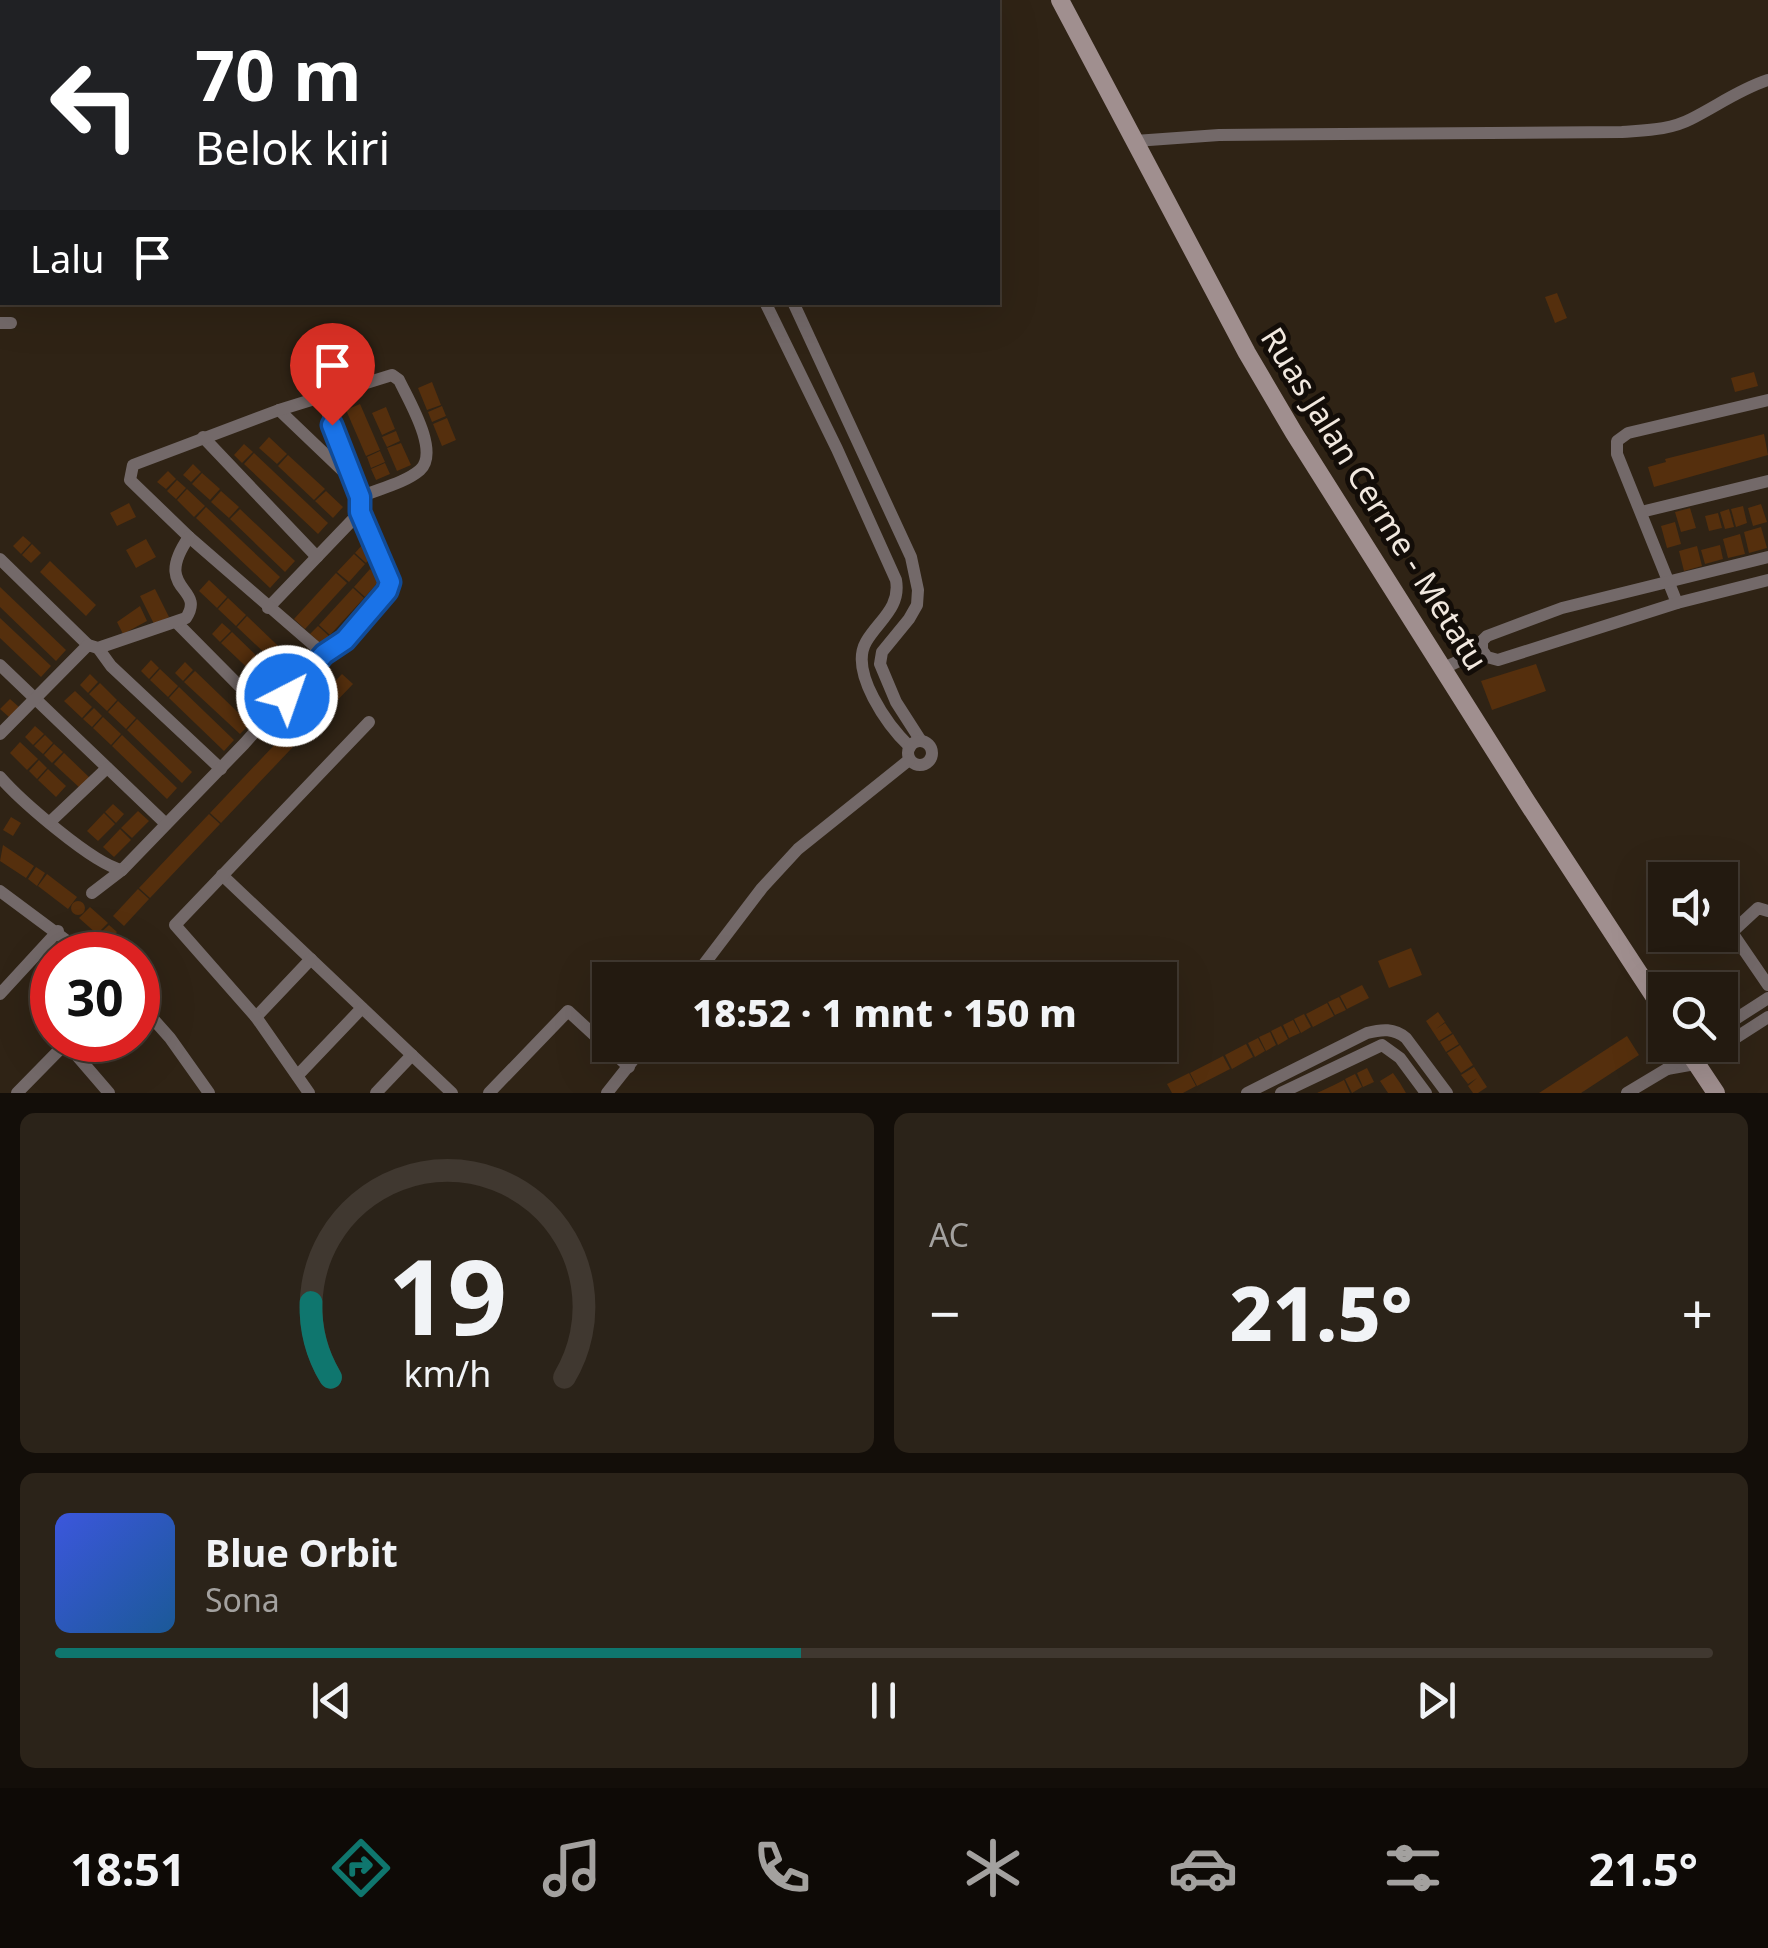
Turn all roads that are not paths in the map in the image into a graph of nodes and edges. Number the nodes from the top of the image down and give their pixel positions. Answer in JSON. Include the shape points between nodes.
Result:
{"nodes":[{"id":1,"x":1060,"y":0,"type":"edge"},
{"id":2,"x":1768,"y":80,"type":"edge"},
{"id":3,"x":1136,"y":141,"type":"junction"},
{"id":4,"x":792,"y":305,"type":"edge"},
{"id":5,"x":767,"y":308,"type":"edge"},
{"id":6,"x":322,"y":398,"type":"junction"},
{"id":7,"x":1768,"y":400,"type":"edge"},
{"id":8,"x":279,"y":410,"type":"junction"},
{"id":9,"x":203,"y":436,"type":"junction"},
{"id":10,"x":350,"y":479,"type":"junction"},
{"id":11,"x":1768,"y":481,"type":"edge"},
{"id":12,"x":360,"y":504,"type":"junction"},
{"id":13,"x":1641,"y":512,"type":"junction"},
{"id":14,"x":189,"y":537,"type":"junction"},
{"id":15,"x":317,"y":557,"type":"junction"},
{"id":16,"x":1768,"y":557,"type":"edge"},
{"id":17,"x":0,"y":558,"type":"edge"},
{"id":18,"x":1768,"y":580,"type":"edge"},
{"id":19,"x":1667,"y":582,"type":"junction"},
{"id":20,"x":1677,"y":604,"type":"junction"},
{"id":21,"x":268,"y":608,"type":"junction"},
{"id":22,"x":1562,"y":608,"type":"junction"},
{"id":23,"x":177,"y":622,"type":"junction"},
{"id":24,"x":1574,"y":634,"type":"junction"},
{"id":25,"x":93,"y":647,"type":"junction"},
{"id":26,"x":1482,"y":650,"type":"junction"},
{"id":27,"x":324,"y":654,"type":"junction"},
{"id":28,"x":0,"y":665,"type":"edge"},
{"id":29,"x":1442,"y":670,"type":"junction"},
{"id":30,"x":35,"y":699,"type":"junction"},
{"id":31,"x":269,"y":716,"type":"junction"},
{"id":32,"x":369,"y":722,"type":"dead end"},
{"id":33,"x":0,"y":734,"type":"edge"},
{"id":34,"x":913,"y":749,"type":"junction"},
{"id":35,"x":107,"y":768,"type":"junction"},
{"id":36,"x":221,"y":769,"type":"junction"},
{"id":37,"x":0,"y":776,"type":"edge"},
{"id":38,"x":50,"y":822,"type":"junction"},
{"id":39,"x":166,"y":824,"type":"junction"},
{"id":40,"x":122,"y":870,"type":"junction"},
{"id":41,"x":222,"y":876,"type":"junction"},
{"id":42,"x":0,"y":891,"type":"edge"},
{"id":43,"x":92,"y":893,"type":"dead end"},
{"id":44,"x":1768,"y":912,"type":"edge"},
{"id":45,"x":1738,"y":926,"type":"edge"},
{"id":46,"x":58,"y":931,"type":"joint"},
{"id":47,"x":1738,"y":942,"type":"edge"},
{"id":48,"x":311,"y":959,"type":"junction"},
{"id":49,"x":706,"y":962,"type":"edge"},
{"id":50,"x":1768,"y":985,"type":"edge"},
{"id":51,"x":1648,"y":987,"type":"edge"},
{"id":52,"x":2,"y":989,"type":"edge"},
{"id":53,"x":1768,"y":998,"type":"edge"},
{"id":54,"x":362,"y":1008,"type":"junction"},
{"id":55,"x":256,"y":1016,"type":"junction"},
{"id":56,"x":1738,"y":1017,"type":"edge"},
{"id":57,"x":1768,"y":1017,"type":"edge"},
{"id":58,"x":160,"y":1027,"type":"edge"},
{"id":59,"x":1738,"y":1030,"type":"edge"},
{"id":60,"x":1388,"y":1031,"type":"junction"},
{"id":61,"x":1382,"y":1045,"type":"junction"},
{"id":62,"x":412,"y":1055,"type":"junction"},
{"id":63,"x":47,"y":1062,"type":"edge"},
{"id":64,"x":83,"y":1062,"type":"edge"},
{"id":65,"x":632,"y":1062,"type":"edge"},
{"id":66,"x":1676,"y":1062,"type":"edge"},
{"id":67,"x":1697,"y":1062,"type":"edge"},
{"id":68,"x":628,"y":1067,"type":"junction"},
{"id":69,"x":298,"y":1076,"type":"junction"},
{"id":70,"x":17,"y":1093,"type":"edge"},
{"id":71,"x":109,"y":1093,"type":"edge"},
{"id":72,"x":209,"y":1093,"type":"edge"},
{"id":73,"x":309,"y":1093,"type":"edge"},
{"id":74,"x":376,"y":1093,"type":"edge"},
{"id":75,"x":452,"y":1093,"type":"edge"},
{"id":76,"x":489,"y":1093,"type":"edge"},
{"id":77,"x":607,"y":1093,"type":"edge"},
{"id":78,"x":1247,"y":1093,"type":"edge"},
{"id":79,"x":1281,"y":1093,"type":"edge"},
{"id":80,"x":1426,"y":1093,"type":"edge"},
{"id":81,"x":1447,"y":1093,"type":"edge"},
{"id":82,"x":1627,"y":1093,"type":"edge"},
{"id":83,"x":1716,"y":1093,"type":"edge"}],
"edges":[{"from":1,"to":3,"type":"main road","name":"Ruas Jalan Cerme - Metatu"},
{"from":2,"to":3,"type":"street","via":[[1664,129],[1219,134]]},
{"from":3,"to":29,"type":"main road","name":"Ruas Jalan Cerme - Metatu","via":[[1247,353]]},
{"from":4,"to":34,"type":"street","via":[[911,557],[917,605],[880,664]]},
{"from":5,"to":34,"type":"street","via":[[896,580],[894,605],[866,641],[861,671],[898,736]]},
{"from":6,"to":8,"type":"street"},
{"from":6,"to":10,"type":"street"},
{"from":6,"to":12,"type":"street","via":[[392,375],[428,444],[428,459],[417,473]]},
{"from":7,"to":13,"type":"street","via":[[1628,433],[1618,441]]},
{"from":8,"to":9,"type":"street"},
{"from":8,"to":10,"type":"street"},
{"from":9,"to":14,"type":"street","via":[[133,464],[129,476]]},
{"from":9,"to":15,"type":"street"},
{"from":10,"to":12,"type":"street"},
{"from":11,"to":13,"type":"street"},
{"from":12,"to":15,"type":"street"},
{"from":12,"to":27,"type":"street","via":[[390,582],[345,640]]},
{"from":13,"to":19,"type":"street"},
{"from":14,"to":21,"type":"street"},
{"from":14,"to":23,"type":"street","via":[[173,575],[192,610]]},
{"from":15,"to":21,"type":"street"},
{"from":16,"to":19,"type":"street"},
{"from":17,"to":25,"type":"street"},
{"from":18,"to":20,"type":"street"},
{"from":19,"to":20,"type":"street"},
{"from":19,"to":22,"type":"street"},
{"from":20,"to":24,"type":"street"},
{"from":21,"to":27,"type":"street"},
{"from":22,"to":24,"type":"street"},
{"from":22,"to":26,"type":"street","via":[[1487,636]]},
{"from":23,"to":25,"type":"street"},
{"from":23,"to":31,"type":"street"},
{"from":24,"to":26,"type":"street","via":[[1498,660]]},
{"from":25,"to":30,"type":"street"},
{"from":25,"to":36,"type":"street"},
{"from":26,"to":29,"type":"street"},
{"from":27,"to":31,"type":"street"},
{"from":28,"to":30,"type":"street"},
{"from":29,"to":51,"type":"main road","name":"Ruas Jalan Cerme - Metatu"},
{"from":30,"to":33,"type":"street"},
{"from":30,"to":35,"type":"street"},
{"from":31,"to":36,"type":"street"},
{"from":32,"to":41,"type":"street"},
{"from":34,"to":49,"type":"street","via":[[798,849]]},
{"from":35,"to":38,"type":"street"},
{"from":35,"to":39,"type":"street"},
{"from":36,"to":39,"type":"street"},
{"from":37,"to":38,"type":"street"},
{"from":38,"to":40,"type":"street"},
{"from":39,"to":40,"type":"street"},
{"from":40,"to":43,"type":"street"},
{"from":41,"to":48,"type":"street"},
{"from":41,"to":55,"type":"street","via":[[175,925]]},
{"from":42,"to":46,"type":"street"},
{"from":44,"to":45,"type":"street","via":[[1758,908]]},
{"from":46,"to":52,"type":"street"},
{"from":47,"to":50,"type":"street"},
{"from":48,"to":54,"type":"street"},
{"from":48,"to":55,"type":"street"},
{"from":53,"to":56,"type":"street"},
{"from":54,"to":62,"type":"street"},
{"from":54,"to":69,"type":"street"},
{"from":55,"to":69,"type":"street"},
{"from":57,"to":59,"type":"street"},
{"from":58,"to":72,"type":"street"},
{"from":60,"to":61,"type":"street"},
{"from":60,"to":78,"type":"street","via":[[1367,1033]]},
{"from":60,"to":81,"type":"street","via":[[1406,1038]]},
{"from":61,"to":79,"type":"street"},
{"from":61,"to":80,"type":"street"},
{"from":62,"to":74,"type":"street"},
{"from":62,"to":75,"type":"street"},
{"from":63,"to":70,"type":"street"},
{"from":64,"to":71,"type":"street"},
{"from":65,"to":68,"type":"street"},
{"from":66,"to":82,"type":"street"},
{"from":67,"to":83,"type":"main road"},
{"from":68,"to":76,"type":"street","via":[[568,1010]]},
{"from":68,"to":77,"type":"street"},
{"from":69,"to":73,"type":"street"}]}
